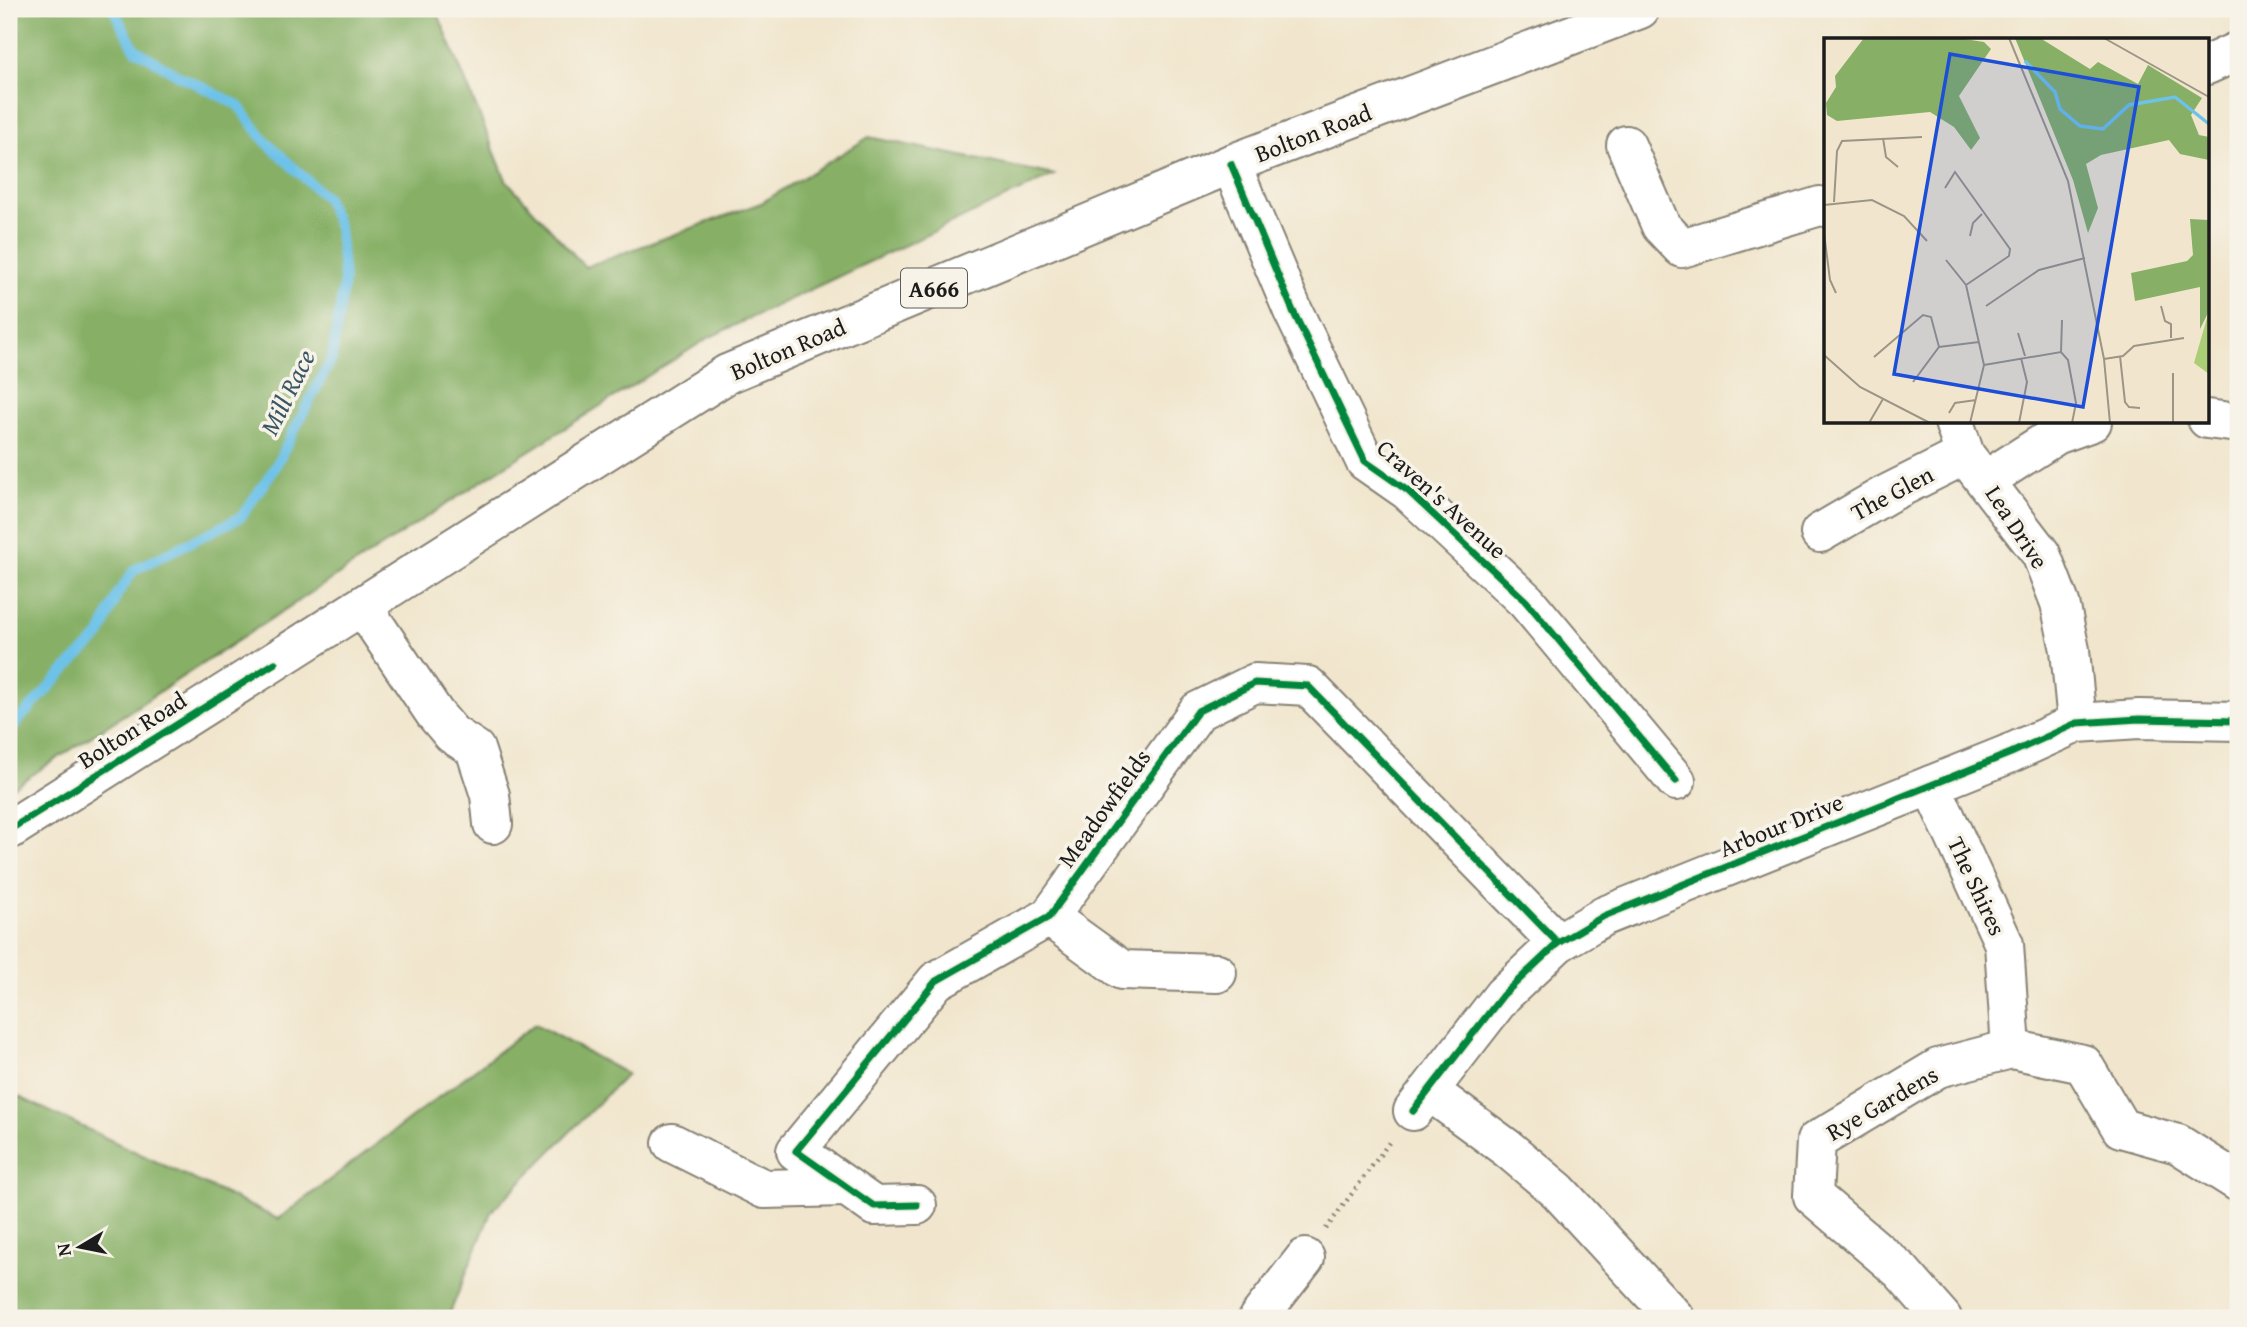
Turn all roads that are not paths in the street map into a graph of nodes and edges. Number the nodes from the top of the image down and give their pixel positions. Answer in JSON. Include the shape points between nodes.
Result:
{"nodes":[{"id":1,"x":1640,"y":9,"type":"edge"},
{"id":2,"x":2238,"y":51,"type":"edge"},
{"id":3,"x":2208,"y":65,"type":"edge"},
{"id":4,"x":1626,"y":145,"type":"dead end"},
{"id":5,"x":1231,"y":164,"type":"junction"},
{"id":6,"x":1824,"y":206,"type":"edge"},
{"id":7,"x":2208,"y":419,"type":"edge"},
{"id":8,"x":2238,"y":423,"type":"edge"},
{"id":9,"x":2086,"y":424,"type":"edge"},
{"id":10,"x":1968,"y":452,"type":"edge"},
{"id":11,"x":1820,"y":533,"type":"dead end"},
{"id":12,"x":363,"y":607,"type":"junction"},
{"id":13,"x":2238,"y":721,"type":"edge"},
{"id":14,"x":2077,"y":723,"type":"junction"},
{"id":15,"x":1676,"y":781,"type":"dead end"},
{"id":16,"x":1931,"y":785,"type":"junction"},
{"id":17,"x":493,"y":824,"type":"dead end"},
{"id":18,"x":9,"y":830,"type":"edge"},
{"id":19,"x":1049,"y":917,"type":"junction"},
{"id":20,"x":1558,"y":943,"type":"junction"},
{"id":21,"x":1217,"y":973,"type":"dead end"},
{"id":22,"x":2011,"y":1049,"type":"junction"},
{"id":23,"x":672,"y":1143,"type":"dead end"},
{"id":24,"x":2238,"y":1182,"type":"edge"},
{"id":25,"x":848,"y":1187,"type":"junction"},
{"id":26,"x":918,"y":1205,"type":"dead end"},
{"id":27,"x":1305,"y":1258,"type":"road end"},
{"id":28,"x":1258,"y":1318,"type":"edge"},
{"id":29,"x":1675,"y":1318,"type":"edge"},
{"id":30,"x":1942,"y":1318,"type":"edge"}],
"edges":[{"from":1,"to":5,"type":"main road","name":"Bolton Road","number":"A666"},
{"from":2,"to":3,"type":"main road"},
{"from":4,"to":6,"type":"main road","via":[[1661,226],[1682,248]]},
{"from":5,"to":12,"type":"main road","name":"Bolton Road","number":"A666","via":[[727,374]]},
{"from":5,"to":15,"type":"main road","name":"Craven's Avenue","via":[[1293,311],[1365,461],[1408,491],[1526,601]]},
{"from":7,"to":8,"type":"main road"},
{"from":9,"to":10,"type":"main road","name":"The Glen","via":[[2056,435]]},
{"from":10,"to":11,"type":"main road","name":"The Glen"},
{"from":10,"to":14,"type":"main road","name":"Lea Drive","via":[[2041,554],[2060,603]]},
{"from":12,"to":17,"type":"main road","via":[[435,714],[452,734],[475,749],[490,795]]},
{"from":12,"to":18,"type":"main road","name":"Bolton Road","number":"A666"},
{"from":13,"to":14,"type":"main road","name":"Arbour Drive"},
{"from":14,"to":16,"type":"main road","name":"Arbour Drive"},
{"from":16,"to":20,"type":"main road","name":"Arbour Drive","via":[[1604,916]]},
{"from":16,"to":22,"type":"main road","name":"The Shires","via":[[2004,944]]},
{"from":19,"to":20,"type":"main road","name":"Meadowfields","via":[[1198,711],[1255,683],[1308,686]]},
{"from":19,"to":21,"type":"main road","via":[[1122,971]]},
{"from":19,"to":25,"type":"main road","name":"Meadowfields","via":[[936,981],[796,1151]]},
{"from":20,"to":29,"type":"main road","name":"Arbour Drive","via":[[1503,995],[1421,1101],[1508,1149],[1559,1191]]},
{"from":22,"to":24,"type":"main road","via":[[2082,1064],[2121,1128],[2178,1144]]},
{"from":22,"to":30,"type":"main road","name":"Rye Gardens","via":[[1938,1068],[1816,1141],[1813,1196],[1901,1271]]},
{"from":23,"to":25,"type":"main road","via":[[764,1189]]},
{"from":25,"to":26,"type":"main road","name":"Meadowfields","via":[[874,1206]]},
{"from":27,"to":28,"type":"main road"}]}
